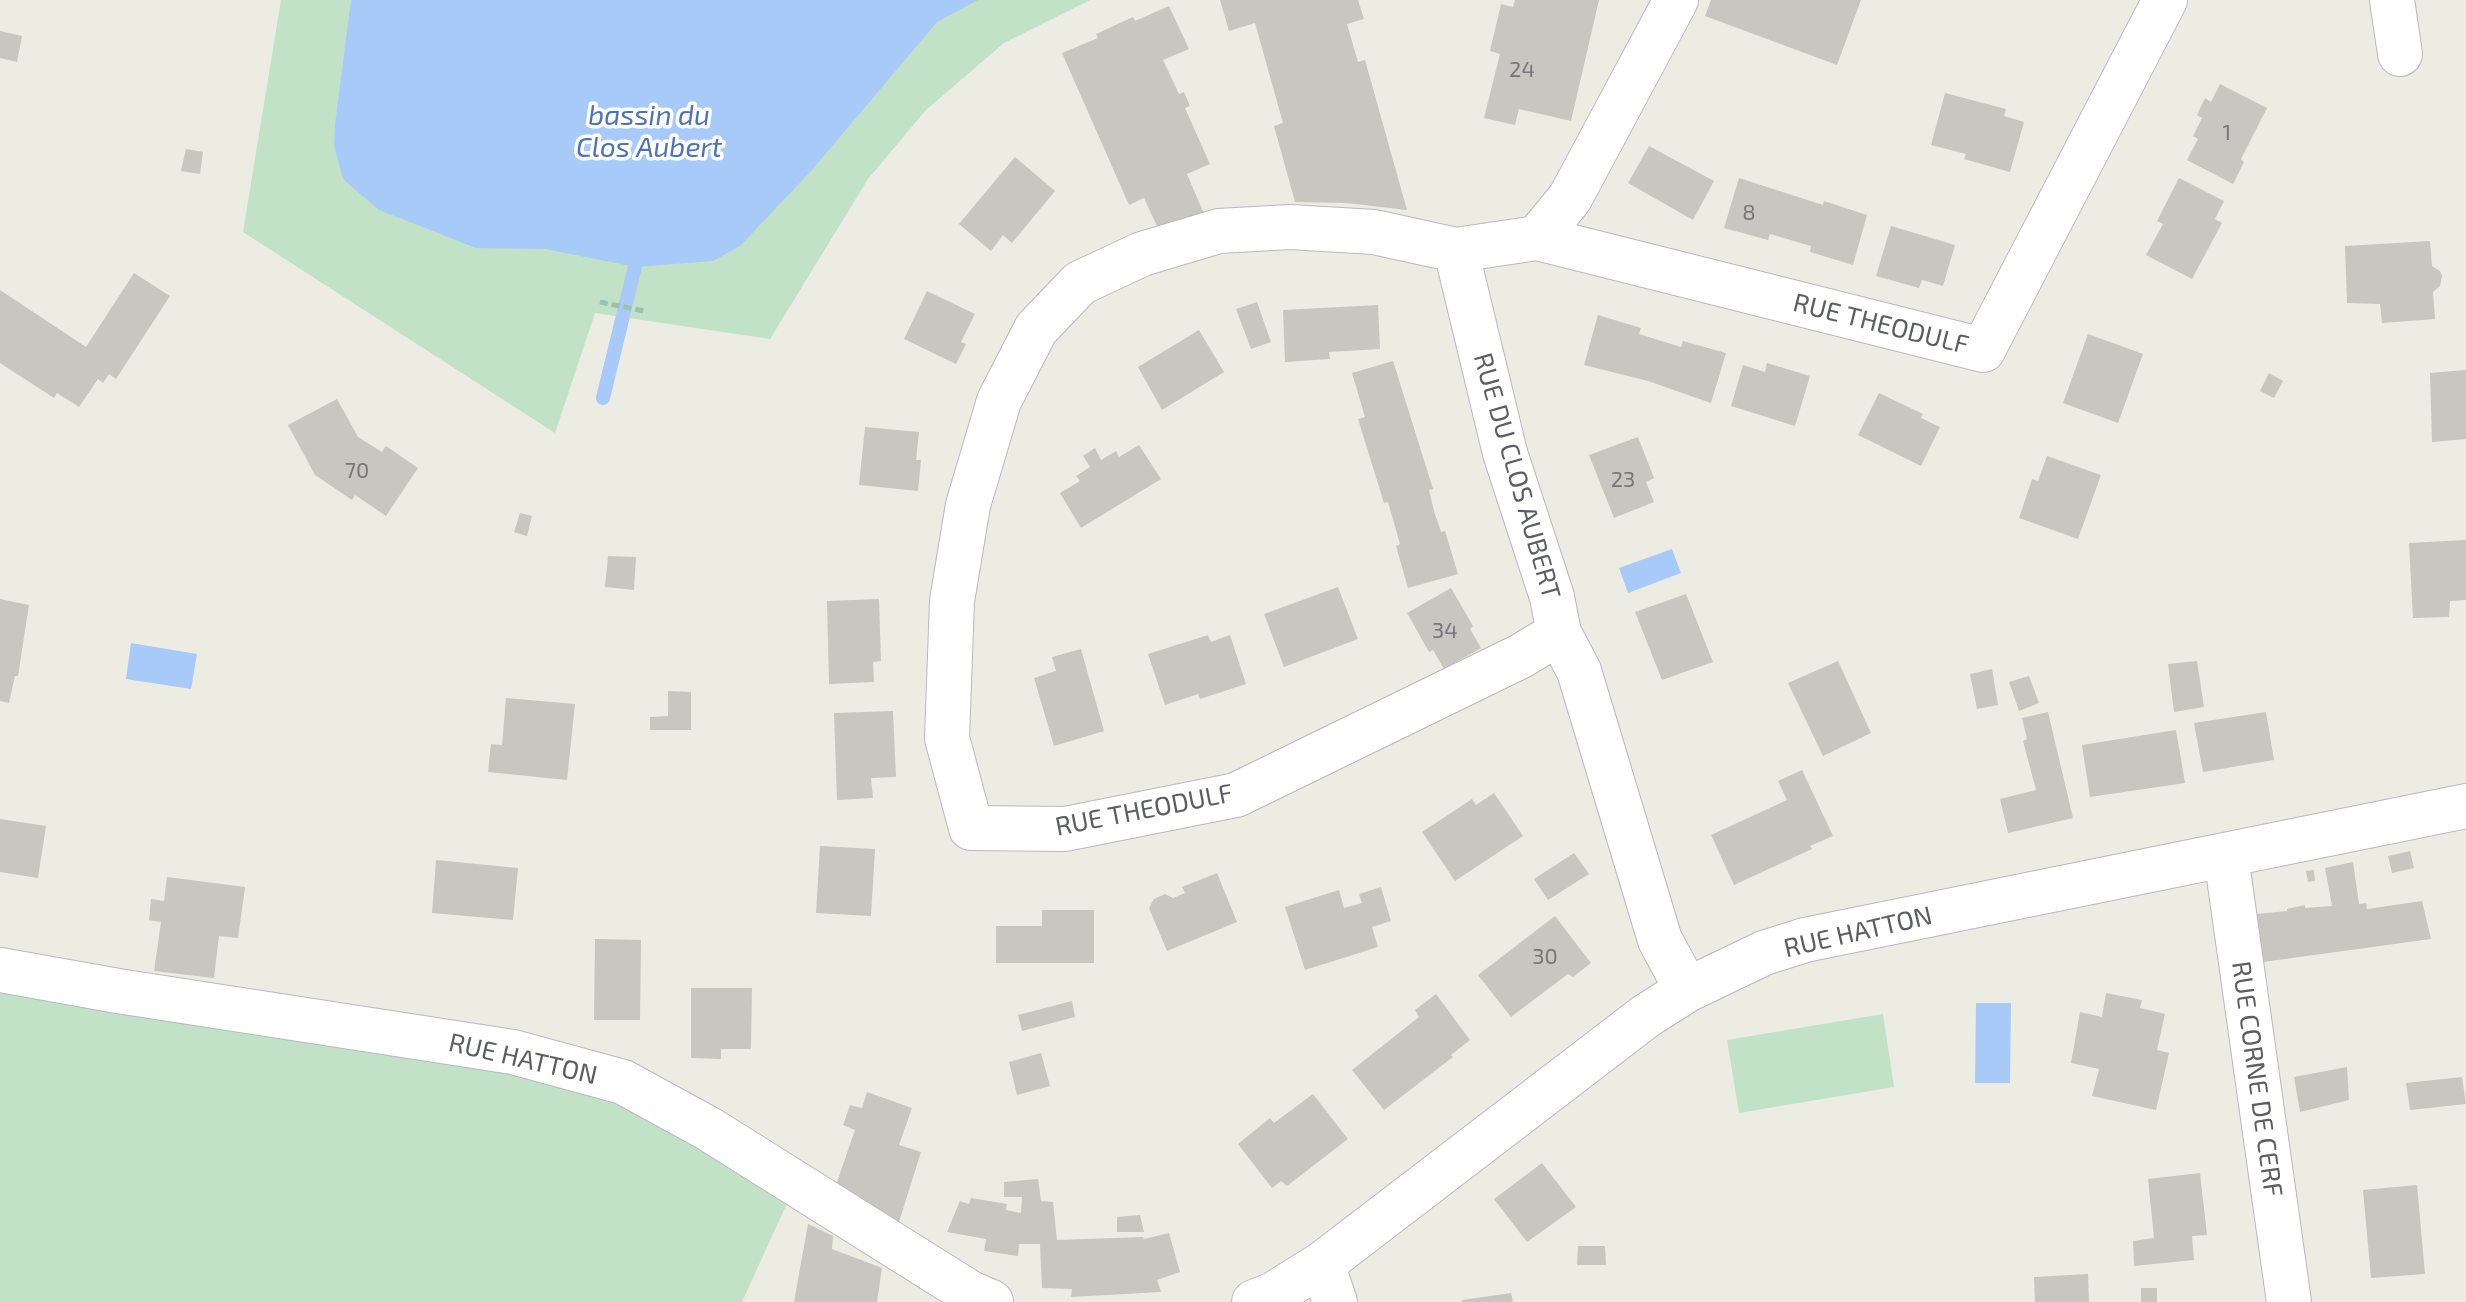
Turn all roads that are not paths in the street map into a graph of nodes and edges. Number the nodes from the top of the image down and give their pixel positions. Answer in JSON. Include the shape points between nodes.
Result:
{"nodes":[{"id":1,"x":1676,"y":0,"type":"edge"},
{"id":2,"x":2165,"y":0,"type":"edge"},
{"id":3,"x":2392,"y":0,"type":"edge"},
{"id":4,"x":2400,"y":54,"type":"dead end"},
{"id":5,"x":1537,"y":238,"type":"junction"},
{"id":6,"x":1447,"y":249,"type":"junction"},
{"id":7,"x":1559,"y":633,"type":"junction"},
{"id":8,"x":2466,"y":806,"type":"edge"},
{"id":9,"x":2226,"y":856,"type":"junction"},
{"id":10,"x":0,"y":970,"type":"edge"},
{"id":11,"x":1687,"y":990,"type":"junction"},
{"id":12,"x":1328,"y":1283,"type":"edge"},
{"id":13,"x":1268,"y":1299,"type":"edge"},
{"id":14,"x":991,"y":1302,"type":"edge"},
{"id":15,"x":2289,"y":1302,"type":"edge"}],
"edges":[{"from":1,"to":5,"type":"street","via":[[1570,198]]},
{"from":2,"to":5,"type":"street","name":"RUE THEODULF","via":[[1983,350]]},
{"from":3,"to":4,"type":"street"},
{"from":5,"to":6,"type":"street"},
{"from":6,"to":7,"type":"street","name":"RUE DU CLOS AUBERT"},
{"from":6,"to":7,"type":"street","name":"RUE THEODULF","via":[[1374,232],[1290,227],[1219,231],[1142,254],[1080,283],[1036,329],[999,401],[968,505],[952,601],[947,738],[971,828],[1065,829],[1236,795]]},
{"from":7,"to":11,"type":"street","name":"RUE DU CLOS AUBERT","via":[[1579,671],[1660,940]]},
{"from":8,"to":9,"type":"street","name":"RUE HATTON"},
{"from":9,"to":11,"type":"street","name":"RUE HATTON","via":[[1805,940],[1764,953]]},
{"from":9,"to":15,"type":"street","name":"RUE CORNE DE CERF"},
{"from":10,"to":14,"type":"street","name":"RUE HATTON","via":[[513,1052],[623,1082]]},
{"from":11,"to":12,"type":"street","name":"RUE HATTON","via":[[1646,1016]]},
{"from":12,"to":13,"type":"street","name":"RUE HATTON"}]}
